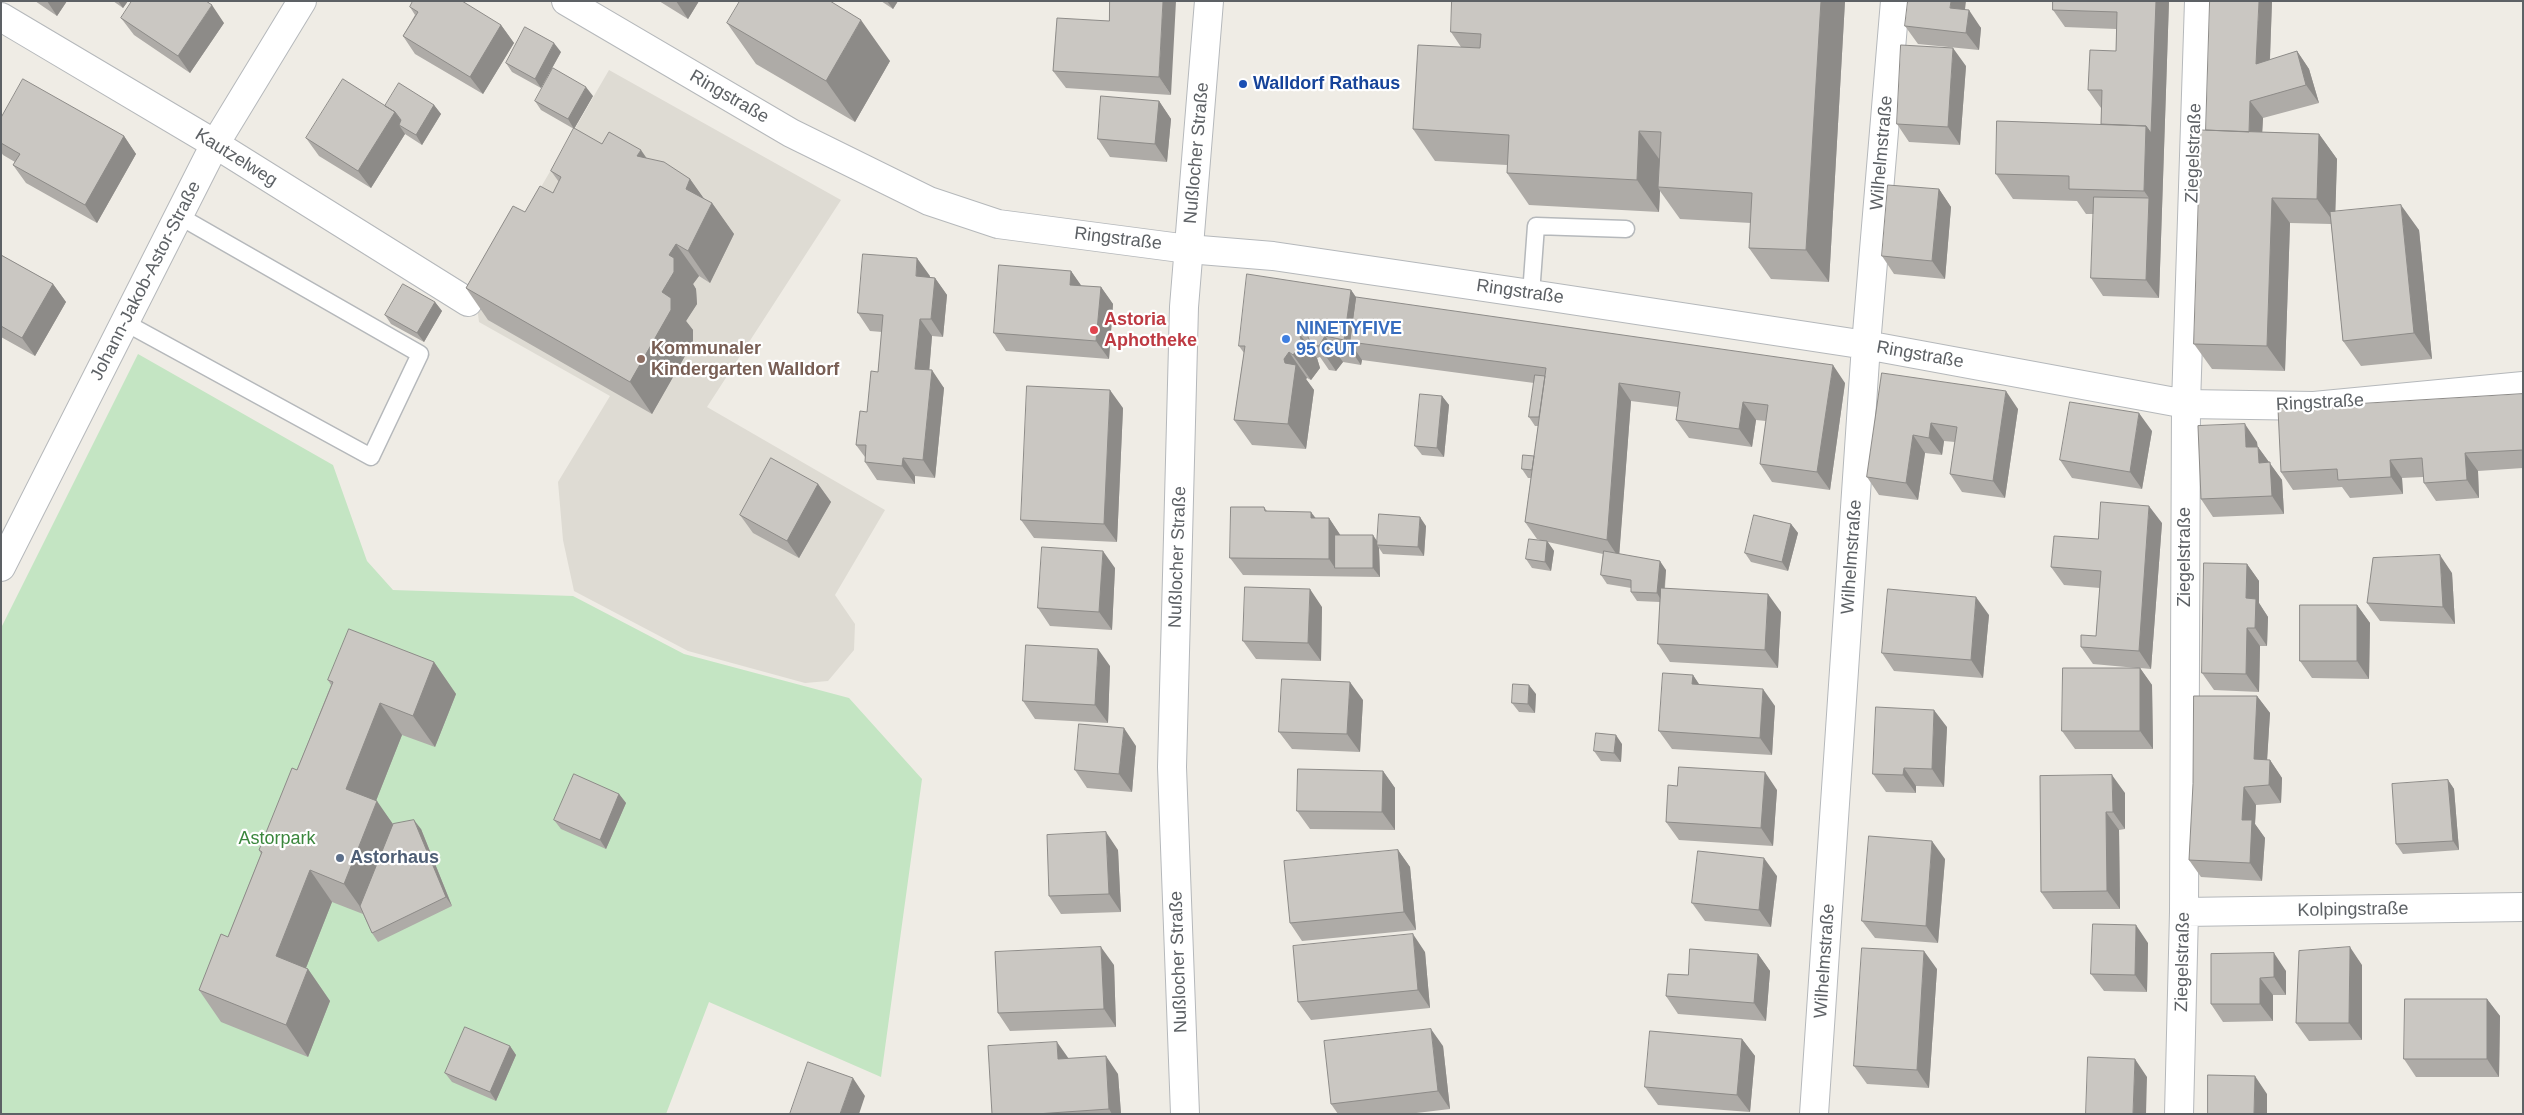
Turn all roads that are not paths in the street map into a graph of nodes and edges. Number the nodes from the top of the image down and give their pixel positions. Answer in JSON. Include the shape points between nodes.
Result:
{"nodes":[{"id":1,"x":302,"y":1,"type":"edge"},
{"id":2,"x":566,"y":1,"type":"edge"},
{"id":3,"x":1209,"y":1,"type":"edge"},
{"id":4,"x":1895,"y":1,"type":"edge"},
{"id":5,"x":2199,"y":1,"type":"edge"},
{"id":6,"x":1,"y":18,"type":"edge"},
{"id":7,"x":215,"y":144,"type":"junction"},
{"id":8,"x":179,"y":216,"type":"junction"},
{"id":9,"x":1626,"y":229,"type":"dead end"},
{"id":10,"x":1188,"y":249,"type":"junction"},
{"id":11,"x":1531,"y":294,"type":"junction"},
{"id":12,"x":468,"y":302,"type":"edge"},
{"id":13,"x":124,"y":322,"type":"junction"},
{"id":14,"x":1866,"y":345,"type":"junction"},
{"id":15,"x":2523,"y":386,"type":"edge"},
{"id":16,"x":2186,"y":404,"type":"junction"},
{"id":17,"x":1,"y":567,"type":"edge"},
{"id":18,"x":2523,"y":907,"type":"edge"},
{"id":19,"x":2184,"y":912,"type":"junction"},
{"id":20,"x":1185,"y":1114,"type":"edge"},
{"id":21,"x":1814,"y":1114,"type":"edge"},
{"id":22,"x":2180,"y":1114,"type":"edge"}],
"edges":[{"from":1,"to":7,"type":"street","name":"Johann-Jakob-Astor-Straße"},
{"from":2,"to":10,"type":"street","name":"Ringstraße","via":[[791,133],[929,201],[998,224]]},
{"from":3,"to":10,"type":"street","name":"Nußlocher Straße"},
{"from":4,"to":14,"type":"street","name":"Wilhelmstraße"},
{"from":5,"to":16,"type":"street","name":"Ziegelstraße"},
{"from":6,"to":7,"type":"street","name":"Kautzelweg"},
{"from":7,"to":8,"type":"street","name":"Johann-Jakob-Astor-Straße"},
{"from":7,"to":12,"type":"street","name":"Kautzelweg"},
{"from":8,"to":13,"type":"street","name":"Johann-Jakob-Astor-Straße"},
{"from":8,"to":13,"type":"lane","via":[[420,354],[371,457]]},
{"from":9,"to":11,"type":"lane","via":[[1536,226]]},
{"from":10,"to":11,"type":"street","name":"Ringstraße","via":[[1273,256]]},
{"from":10,"to":20,"type":"street","name":"Nußlocher Straße","via":[[1172,768]]},
{"from":11,"to":14,"type":"street","name":"Ringstraße"},
{"from":13,"to":17,"type":"street","name":"Johann-Jakob-Astor-Straße"},
{"from":14,"to":16,"type":"street","name":"Ringstraße"},
{"from":14,"to":21,"type":"street","name":"Wilhelmstraße"},
{"from":15,"to":16,"type":"street","name":"Ringstraße","via":[[2314,406]]},
{"from":16,"to":19,"type":"street","name":"Ziegelstraße"},
{"from":18,"to":19,"type":"street","name":"Kolpingstraße"},
{"from":19,"to":22,"type":"street","name":"Ziegelstraße"}]}
